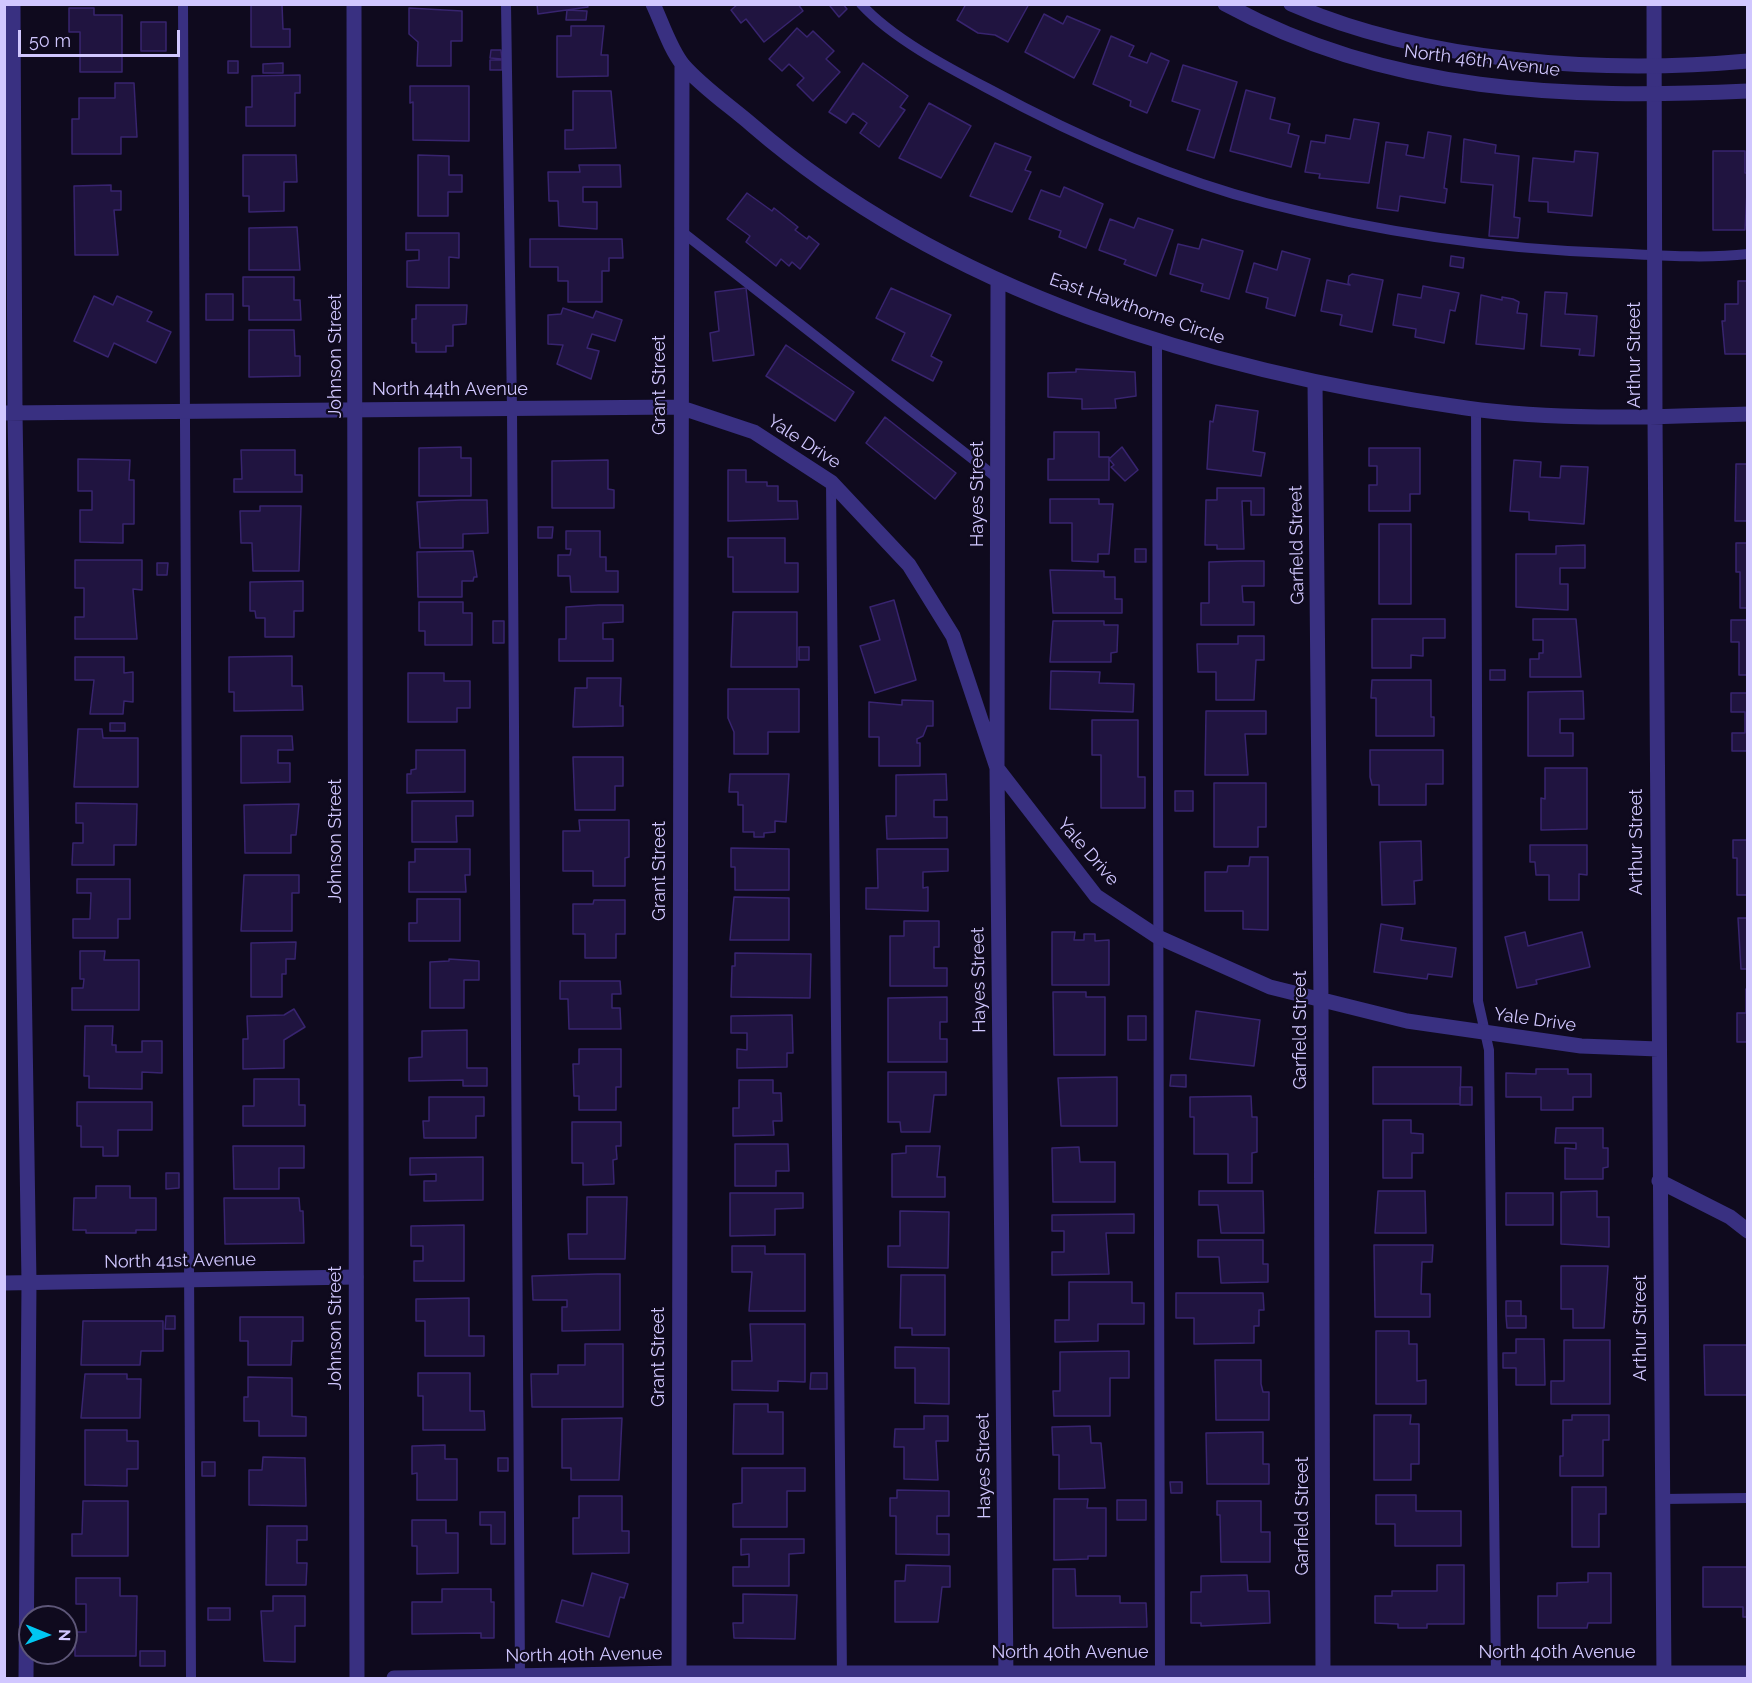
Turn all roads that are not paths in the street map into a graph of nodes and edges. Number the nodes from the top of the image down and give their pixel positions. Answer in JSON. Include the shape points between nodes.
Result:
{"nodes":[{"id":1,"x":13,"y":4,"type":"edge"},
{"id":2,"x":183,"y":4,"type":"edge"},
{"id":3,"x":354,"y":4,"type":"edge"},
{"id":4,"x":506,"y":4,"type":"edge"},
{"id":5,"x":653,"y":4,"type":"edge"},
{"id":6,"x":861,"y":4,"type":"edge"},
{"id":7,"x":1225,"y":4,"type":"edge"},
{"id":8,"x":1291,"y":4,"type":"edge"},
{"id":9,"x":1654,"y":4,"type":"edge"},
{"id":10,"x":1748,"y":61,"type":"edge"},
{"id":11,"x":682,"y":64,"type":"junction"},
{"id":12,"x":1656,"y":66,"type":"junction"},
{"id":13,"x":1748,"y":91,"type":"edge"},
{"id":14,"x":1656,"y":95,"type":"junction"},
{"id":15,"x":681,"y":231,"type":"junction"},
{"id":16,"x":1748,"y":254,"type":"edge"},
{"id":17,"x":1655,"y":255,"type":"junction"},
{"id":18,"x":998,"y":281,"type":"junction"},
{"id":19,"x":1157,"y":340,"type":"junction"},
{"id":20,"x":1315,"y":382,"type":"junction"},
{"id":21,"x":679,"y":407,"type":"junction"},
{"id":22,"x":512,"y":409,"type":"junction"},
{"id":23,"x":1476,"y":409,"type":"junction"},
{"id":24,"x":356,"y":410,"type":"junction"},
{"id":25,"x":186,"y":411,"type":"junction"},
{"id":26,"x":10,"y":413,"type":"edge"},
{"id":27,"x":1748,"y":414,"type":"edge"},
{"id":28,"x":1654,"y":417,"type":"junction"},
{"id":29,"x":998,"y":478,"type":"junction"},
{"id":30,"x":831,"y":482,"type":"junction"},
{"id":31,"x":997,"y":768,"type":"junction"},
{"id":32,"x":1158,"y":937,"type":"junction"},
{"id":33,"x":1321,"y":1000,"type":"junction"},
{"id":34,"x":1484,"y":1033,"type":"junction"},
{"id":35,"x":1658,"y":1049,"type":"junction"},
{"id":36,"x":1659,"y":1181,"type":"junction"},
{"id":37,"x":1748,"y":1231,"type":"edge"},
{"id":38,"x":356,"y":1278,"type":"junction"},
{"id":39,"x":190,"y":1280,"type":"junction"},
{"id":40,"x":29,"y":1282,"type":"junction"},
{"id":41,"x":4,"y":1283,"type":"edge"},
{"id":42,"x":1748,"y":1498,"type":"edge"},
{"id":43,"x":1662,"y":1499,"type":"junction"},
{"id":44,"x":1748,"y":1673,"type":"edge"},
{"id":45,"x":1160,"y":1675,"type":"edge"},
{"id":46,"x":1323,"y":1675,"type":"edge"},
{"id":47,"x":1496,"y":1675,"type":"edge"},
{"id":48,"x":679,"y":1676,"type":"edge"},
{"id":49,"x":842,"y":1676,"type":"edge"},
{"id":50,"x":1006,"y":1676,"type":"edge"},
{"id":51,"x":1664,"y":1676,"type":"edge"},
{"id":52,"x":520,"y":1677,"type":"edge"},
{"id":53,"x":26,"y":1678,"type":"edge"},
{"id":54,"x":191,"y":1678,"type":"edge"},
{"id":55,"x":357,"y":1678,"type":"edge"},
{"id":56,"x":394,"y":1678,"type":"edge"}],
"edges":[{"from":1,"to":26,"type":"street"},
{"from":2,"to":25,"type":"lane"},
{"from":3,"to":24,"type":"street","name":"Johnson Street"},
{"from":4,"to":22,"type":"lane"},
{"from":5,"to":11,"type":"street","name":"East Hawthorne Circle"},
{"from":6,"to":17,"type":"lane","via":[[961,74],[1053,124],[1265,202],[1411,233],[1524,249]]},
{"from":7,"to":14,"type":"street","name":"North 46th Avenue","via":[[1293,38],[1385,68],[1513,88]]},
{"from":8,"to":12,"type":"street","name":"North 46th Avenue","via":[[1346,26],[1419,46],[1542,61]]},
{"from":9,"to":12,"type":"street","name":"Arthur Street"},
{"from":10,"to":12,"type":"street","name":"North 46th Avenue"},
{"from":11,"to":15,"type":"street","name":"Grant Street"},
{"from":11,"to":18,"type":"street","name":"East Hawthorne Circle","via":[[795,162],[859,206]]},
{"from":12,"to":14,"type":"street","name":"Arthur Street"},
{"from":13,"to":14,"type":"street","name":"North 46th Avenue"},
{"from":14,"to":17,"type":"street","name":"Arthur Street"},
{"from":15,"to":21,"type":"street","name":"Grant Street"},
{"from":15,"to":29,"type":"lane"},
{"from":16,"to":17,"type":"lane"},
{"from":17,"to":28,"type":"street","name":"Arthur Street"},
{"from":18,"to":19,"type":"street","name":"East Hawthorne Circle"},
{"from":18,"to":29,"type":"street","name":"Hayes Street"},
{"from":19,"to":20,"type":"street","name":"East Hawthorne Circle"},
{"from":19,"to":32,"type":"lane"},
{"from":20,"to":23,"type":"street","name":"East Hawthorne Circle"},
{"from":20,"to":33,"type":"street","name":"Garfield Street"},
{"from":21,"to":22,"type":"street","name":"North 44th Avenue"},
{"from":21,"to":30,"type":"street","name":"Yale Drive","via":[[754,432]]},
{"from":21,"to":48,"type":"street","name":"Grant Street"},
{"from":22,"to":24,"type":"street","name":"North 44th Avenue"},
{"from":22,"to":52,"type":"lane"},
{"from":23,"to":28,"type":"street","name":"East Hawthorne Circle"},
{"from":23,"to":34,"type":"lane","via":[[1478,1001]]},
{"from":24,"to":25,"type":"street","name":"North 44th Avenue"},
{"from":24,"to":38,"type":"street","name":"Johnson Street"},
{"from":25,"to":26,"type":"street","name":"North 44th Avenue"},
{"from":25,"to":39,"type":"lane"},
{"from":26,"to":40,"type":"street"},
{"from":27,"to":28,"type":"street","name":"East Hawthorne Circle"},
{"from":28,"to":35,"type":"street","name":"Arthur Street"},
{"from":29,"to":31,"type":"street","name":"Hayes Street"},
{"from":30,"to":31,"type":"street","name":"Yale Drive","via":[[909,565],[953,636]]},
{"from":30,"to":49,"type":"lane"},
{"from":31,"to":32,"type":"street","name":"Yale Drive","via":[[1096,896]]},
{"from":31,"to":50,"type":"street","name":"Hayes Street"},
{"from":32,"to":33,"type":"street","name":"Yale Drive","via":[[1270,987]]},
{"from":32,"to":45,"type":"lane"},
{"from":33,"to":34,"type":"street","name":"Yale Drive","via":[[1407,1021]]},
{"from":33,"to":46,"type":"street","name":"Garfield Street"},
{"from":34,"to":35,"type":"street","name":"Yale Drive","via":[[1581,1046]]},
{"from":34,"to":47,"type":"lane","via":[[1489,1050]]},
{"from":35,"to":36,"type":"street","name":"Arthur Street"},
{"from":36,"to":37,"type":"street","via":[[1730,1217]]},
{"from":36,"to":43,"type":"street","name":"Arthur Street"},
{"from":38,"to":39,"type":"street","name":"North 41st Avenue"},
{"from":38,"to":55,"type":"street","name":"Johnson Street"},
{"from":39,"to":40,"type":"street","name":"North 41st Avenue"},
{"from":39,"to":54,"type":"lane"},
{"from":40,"to":41,"type":"street","name":"North 41st Avenue"},
{"from":40,"to":53,"type":"street"},
{"from":42,"to":43,"type":"lane"},
{"from":43,"to":51,"type":"street","name":"Arthur Street"},
{"from":44,"to":51,"type":"street","name":"North 40th Avenue"},
{"from":45,"to":46,"type":"street","name":"North 40th Avenue"},
{"from":45,"to":50,"type":"street","name":"North 40th Avenue"},
{"from":46,"to":47,"type":"street","name":"North 40th Avenue"},
{"from":47,"to":51,"type":"street","name":"North 40th Avenue"},
{"from":48,"to":49,"type":"street","name":"North 40th Avenue"},
{"from":48,"to":52,"type":"street","name":"North 40th Avenue"},
{"from":49,"to":50,"type":"street","name":"North 40th Avenue"},
{"from":52,"to":56,"type":"street","name":"North 40th Avenue"}]}
